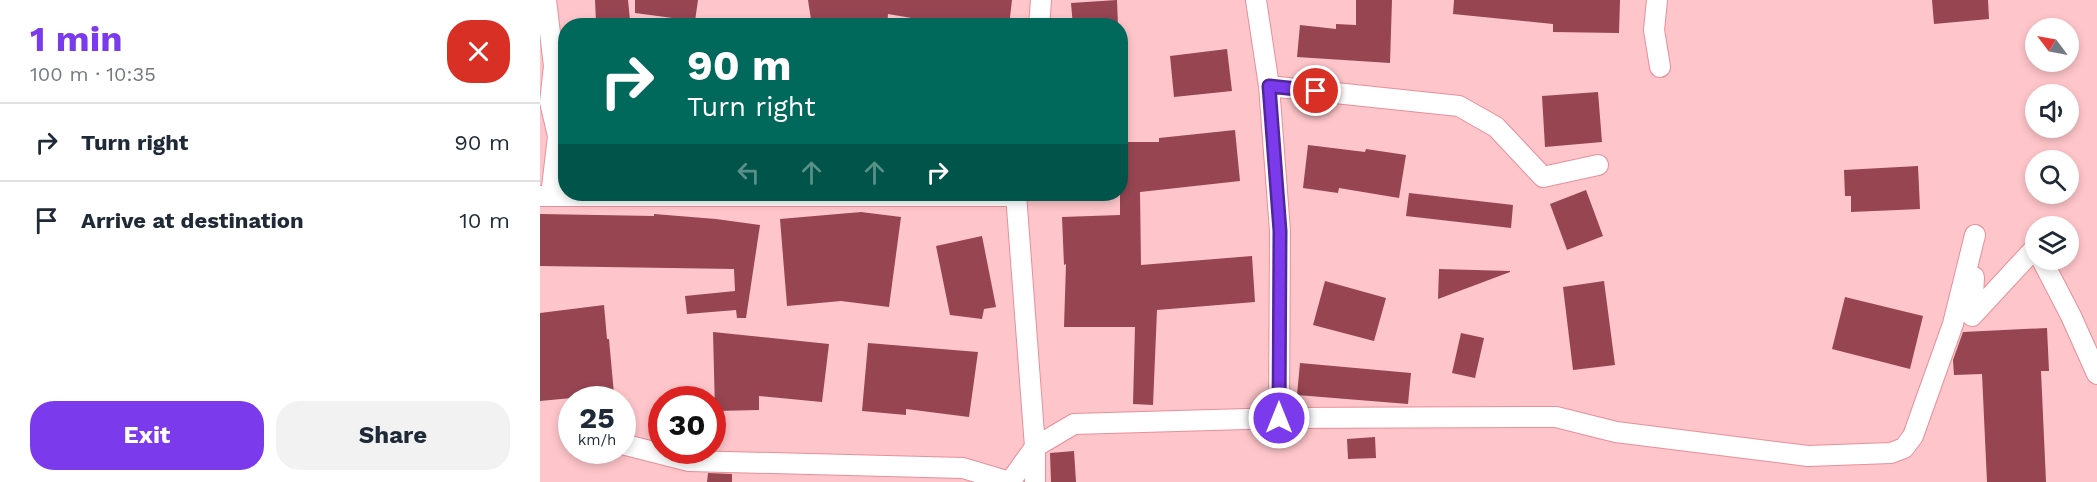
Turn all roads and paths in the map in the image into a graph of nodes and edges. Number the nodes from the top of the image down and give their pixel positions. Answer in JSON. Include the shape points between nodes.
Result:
{"nodes":[{"id":1,"x":546,"y":0,"type":"edge"},
{"id":2,"x":1041,"y":0,"type":"edge"},
{"id":3,"x":1256,"y":0,"type":"edge"},
{"id":4,"x":1657,"y":0,"type":"edge"},
{"id":5,"x":1040,"y":18,"type":"edge"},
{"id":6,"x":1660,"y":67,"type":"dead end"},
{"id":7,"x":1269,"y":86,"type":"junction"},
{"id":8,"x":1598,"y":165,"type":"dead end"},
{"id":9,"x":546,"y":196,"type":"edge"},
{"id":10,"x":1015,"y":201,"type":"edge"},
{"id":11,"x":2025,"y":259,"type":"edge"},
{"id":12,"x":2047,"y":270,"type":"edge"},
{"id":13,"x":2097,"y":374,"type":"edge"},
{"id":14,"x":1279,"y":418,"type":"junction"},
{"id":15,"x":1035,"y":447,"type":"junction"},
{"id":16,"x":636,"y":448,"type":"edge"},
{"id":17,"x":1035,"y":482,"type":"edge"}],
"edges":[{"from":1,"to":9,"type":"street","via":[[554,66],[550,102],[558,136]]},
{"from":2,"to":5,"type":"street"},
{"from":3,"to":7,"type":"street"},
{"from":4,"to":6,"type":"street","via":[[1654,30]]},
{"from":7,"to":8,"type":"street","via":[[1459,106],[1496,127],[1543,177]]},
{"from":7,"to":14,"type":"street","via":[[1280,231]]},
{"from":10,"to":15,"type":"street"},
{"from":11,"to":14,"type":"street","via":[[1972,316],[1975,235],[1953,324],[1913,436],[1904,448],[1891,453],[1808,456],[1616,432],[1556,417]]},
{"from":12,"to":13,"type":"street"},
{"from":14,"to":15,"type":"street","via":[[1074,424]]},
{"from":15,"to":16,"type":"street","via":[[1010,482],[963,468],[689,461]]},
{"from":15,"to":17,"type":"street"}]}
